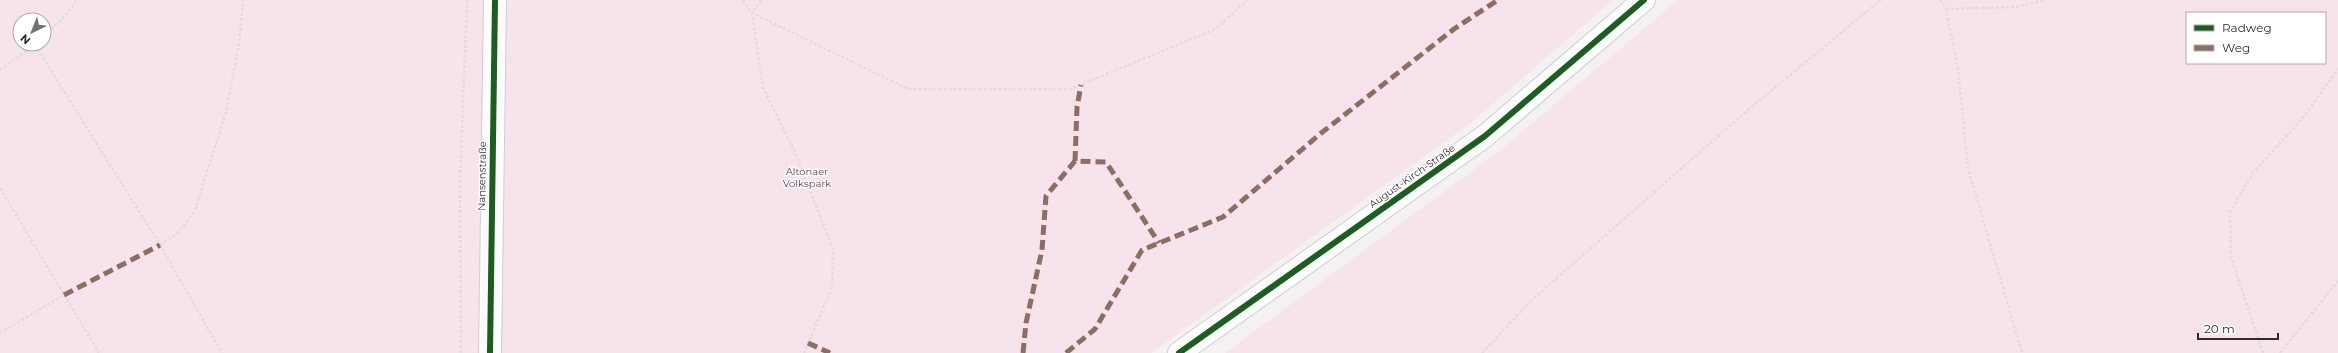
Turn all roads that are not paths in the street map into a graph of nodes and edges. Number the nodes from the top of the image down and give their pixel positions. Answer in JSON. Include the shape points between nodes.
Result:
{"nodes":[{"id":1,"x":494,"y":0,"type":"edge"},
{"id":2,"x":1644,"y":0,"type":"edge"},
{"id":3,"x":490,"y":353,"type":"edge"},
{"id":4,"x":1179,"y":353,"type":"edge"}],
"edges":[{"from":1,"to":3,"type":"street","name":"Nansenstraße"},
{"from":2,"to":4,"type":"street","name":"August-Kirch-Straße","via":[[1485,136]]}]}
